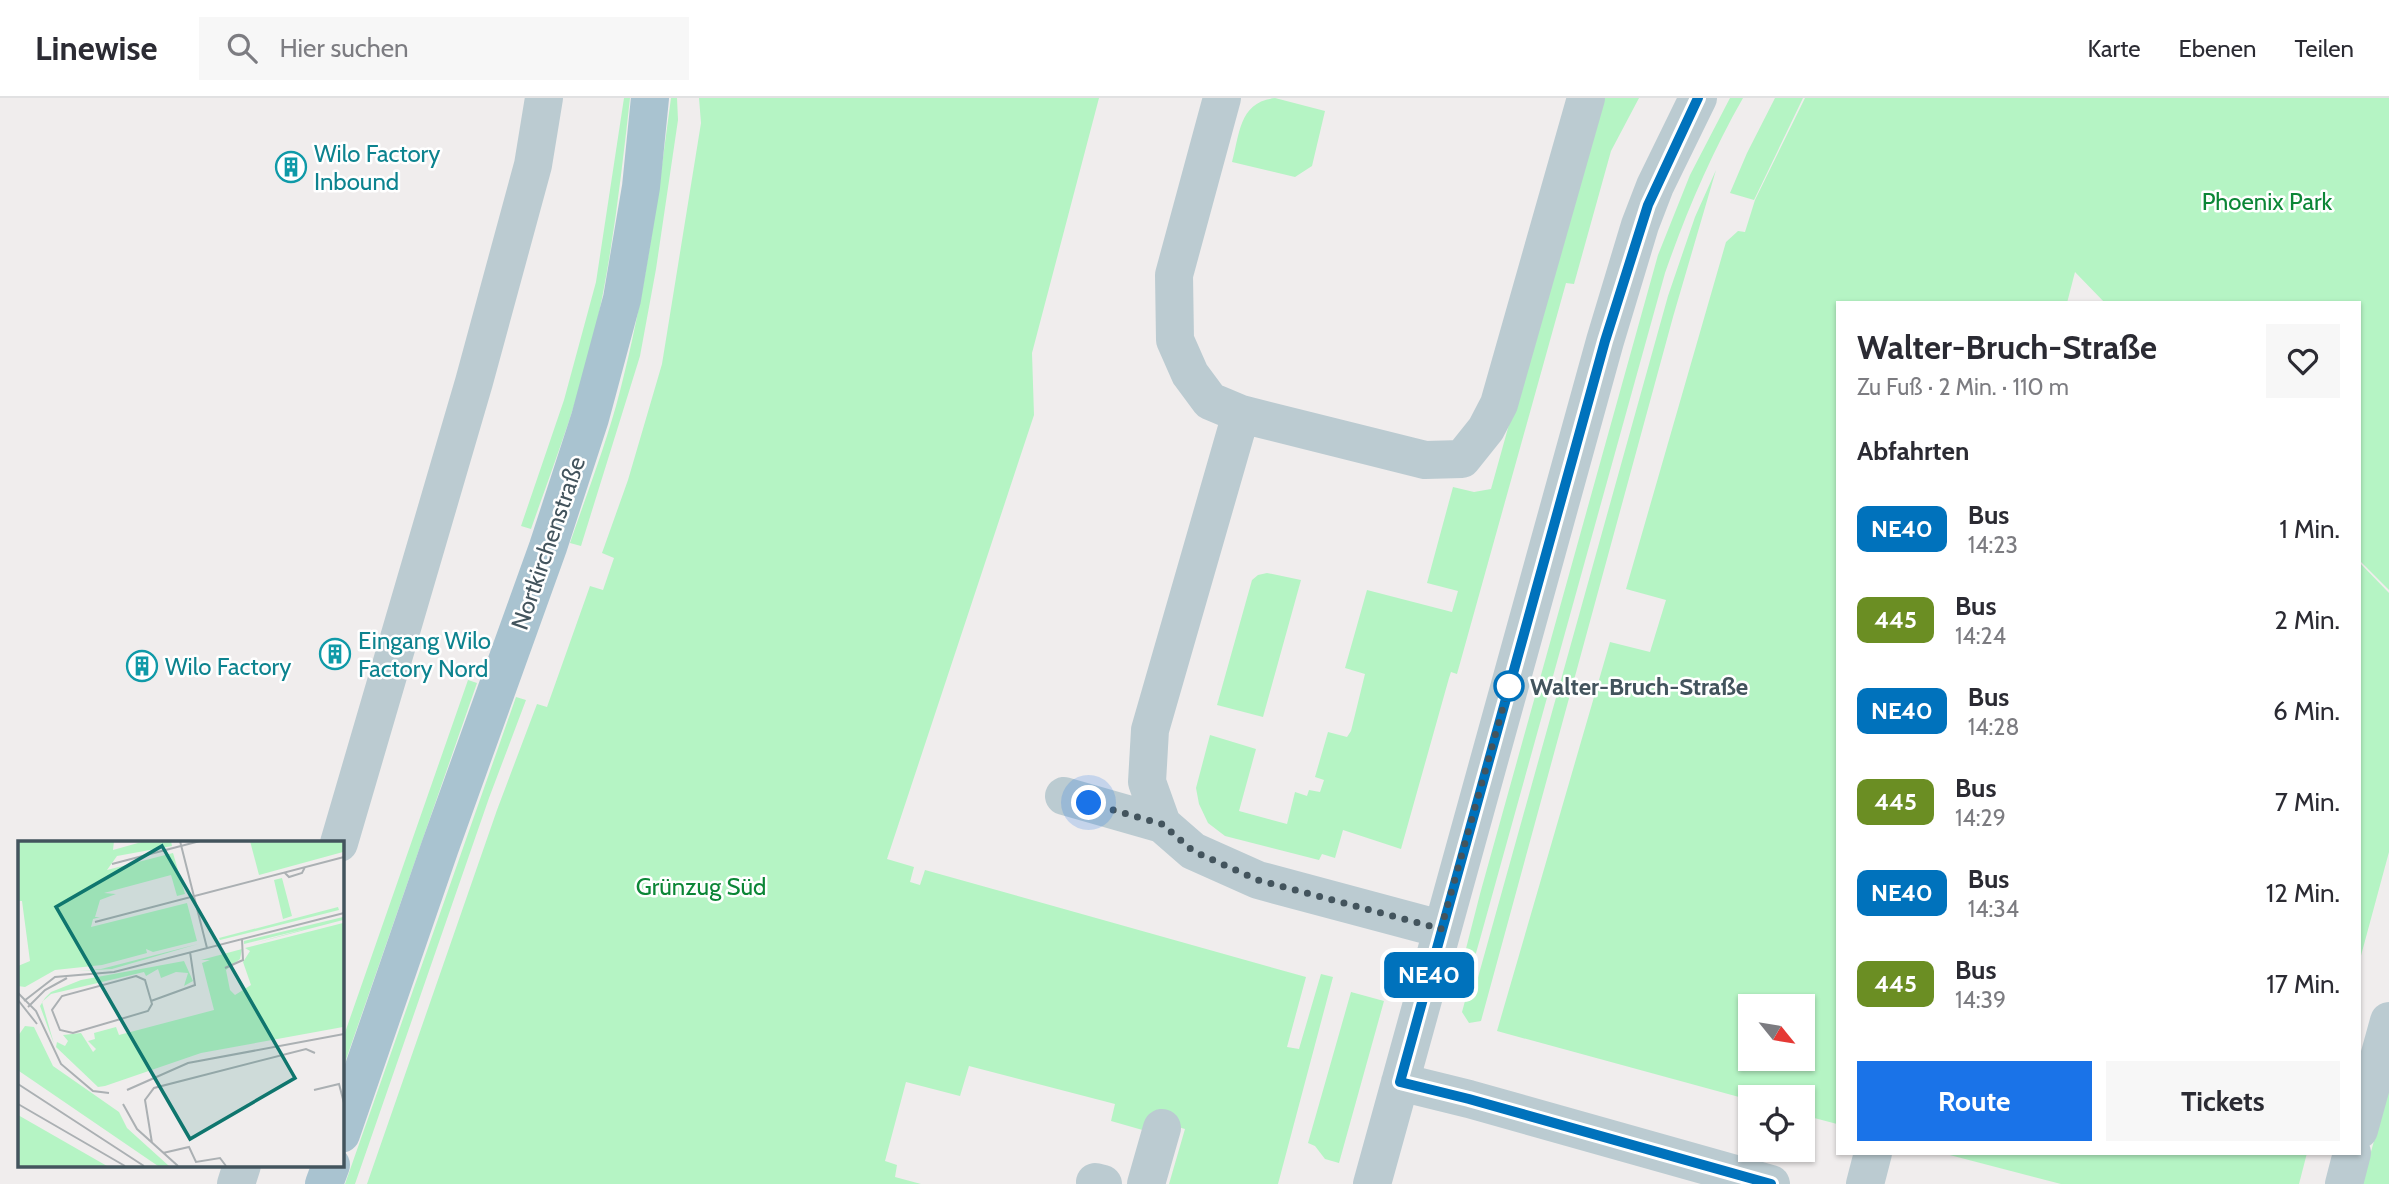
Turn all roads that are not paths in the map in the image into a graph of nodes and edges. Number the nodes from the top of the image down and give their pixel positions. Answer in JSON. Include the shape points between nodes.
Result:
{"nodes":[{"id":1,"x":544,"y":98,"type":"edge"},
{"id":2,"x":650,"y":98,"type":"edge"},
{"id":3,"x":1222,"y":98,"type":"edge"},
{"id":4,"x":1586,"y":98,"type":"edge"},
{"id":5,"x":1698,"y":98,"type":"edge"},
{"id":6,"x":1241,"y":414,"type":"junction"},
{"id":7,"x":1064,"y":796,"type":"dead end"},
{"id":8,"x":1162,"y":824,"type":"junction"},
{"id":9,"x":340,"y":841,"type":"edge"},
{"id":10,"x":1441,"y":929,"type":"junction"},
{"id":11,"x":2389,"y":1021,"type":"edge"},
{"id":12,"x":1400,"y":1082,"type":"junction"},
{"id":13,"x":2361,"y":1122,"type":"edge"},
{"id":14,"x":343,"y":1128,"type":"edge"},
{"id":15,"x":1162,"y":1128,"type":"dead end"},
{"id":16,"x":1872,"y":1155,"type":"edge"},
{"id":17,"x":2351,"y":1155,"type":"edge"},
{"id":18,"x":242,"y":1166,"type":"edge"},
{"id":19,"x":331,"y":1166,"type":"edge"},
{"id":20,"x":236,"y":1184,"type":"edge"},
{"id":21,"x":324,"y":1184,"type":"edge"},
{"id":22,"x":1146,"y":1184,"type":"edge"},
{"id":23,"x":1372,"y":1184,"type":"edge"},
{"id":24,"x":1771,"y":1184,"type":"edge"},
{"id":25,"x":1865,"y":1184,"type":"edge"},
{"id":26,"x":2344,"y":1184,"type":"edge"}],
"edges":[{"from":1,"to":9,"type":"street","via":[[533,165],[474,382]]},
{"from":2,"to":14,"type":"main road","name":"Nortkirchenstraße","via":[[622,299],[590,418]]},
{"from":3,"to":6,"type":"street","via":[[1174,275],[1175,340],[1209,401]]},
{"from":4,"to":6,"type":"street","via":[[1499,404],[1462,459],[1424,460]]},
{"from":5,"to":10,"type":"street","via":[[1655,186],[1630,257]]},
{"from":6,"to":8,"type":"street","via":[[1150,730],[1147,782]]},
{"from":7,"to":8,"type":"street"},
{"from":8,"to":10,"type":"street","via":[[1193,851],[1258,880]]},
{"from":10,"to":12,"type":"street"},
{"from":11,"to":13,"type":"street"},
{"from":12,"to":23,"type":"street"},
{"from":12,"to":24,"type":"street"},
{"from":15,"to":22,"type":"street"},
{"from":16,"to":25,"type":"street"},
{"from":17,"to":26,"type":"street"},
{"from":18,"to":20,"type":"street"},
{"from":19,"to":21,"type":"main road"}]}
